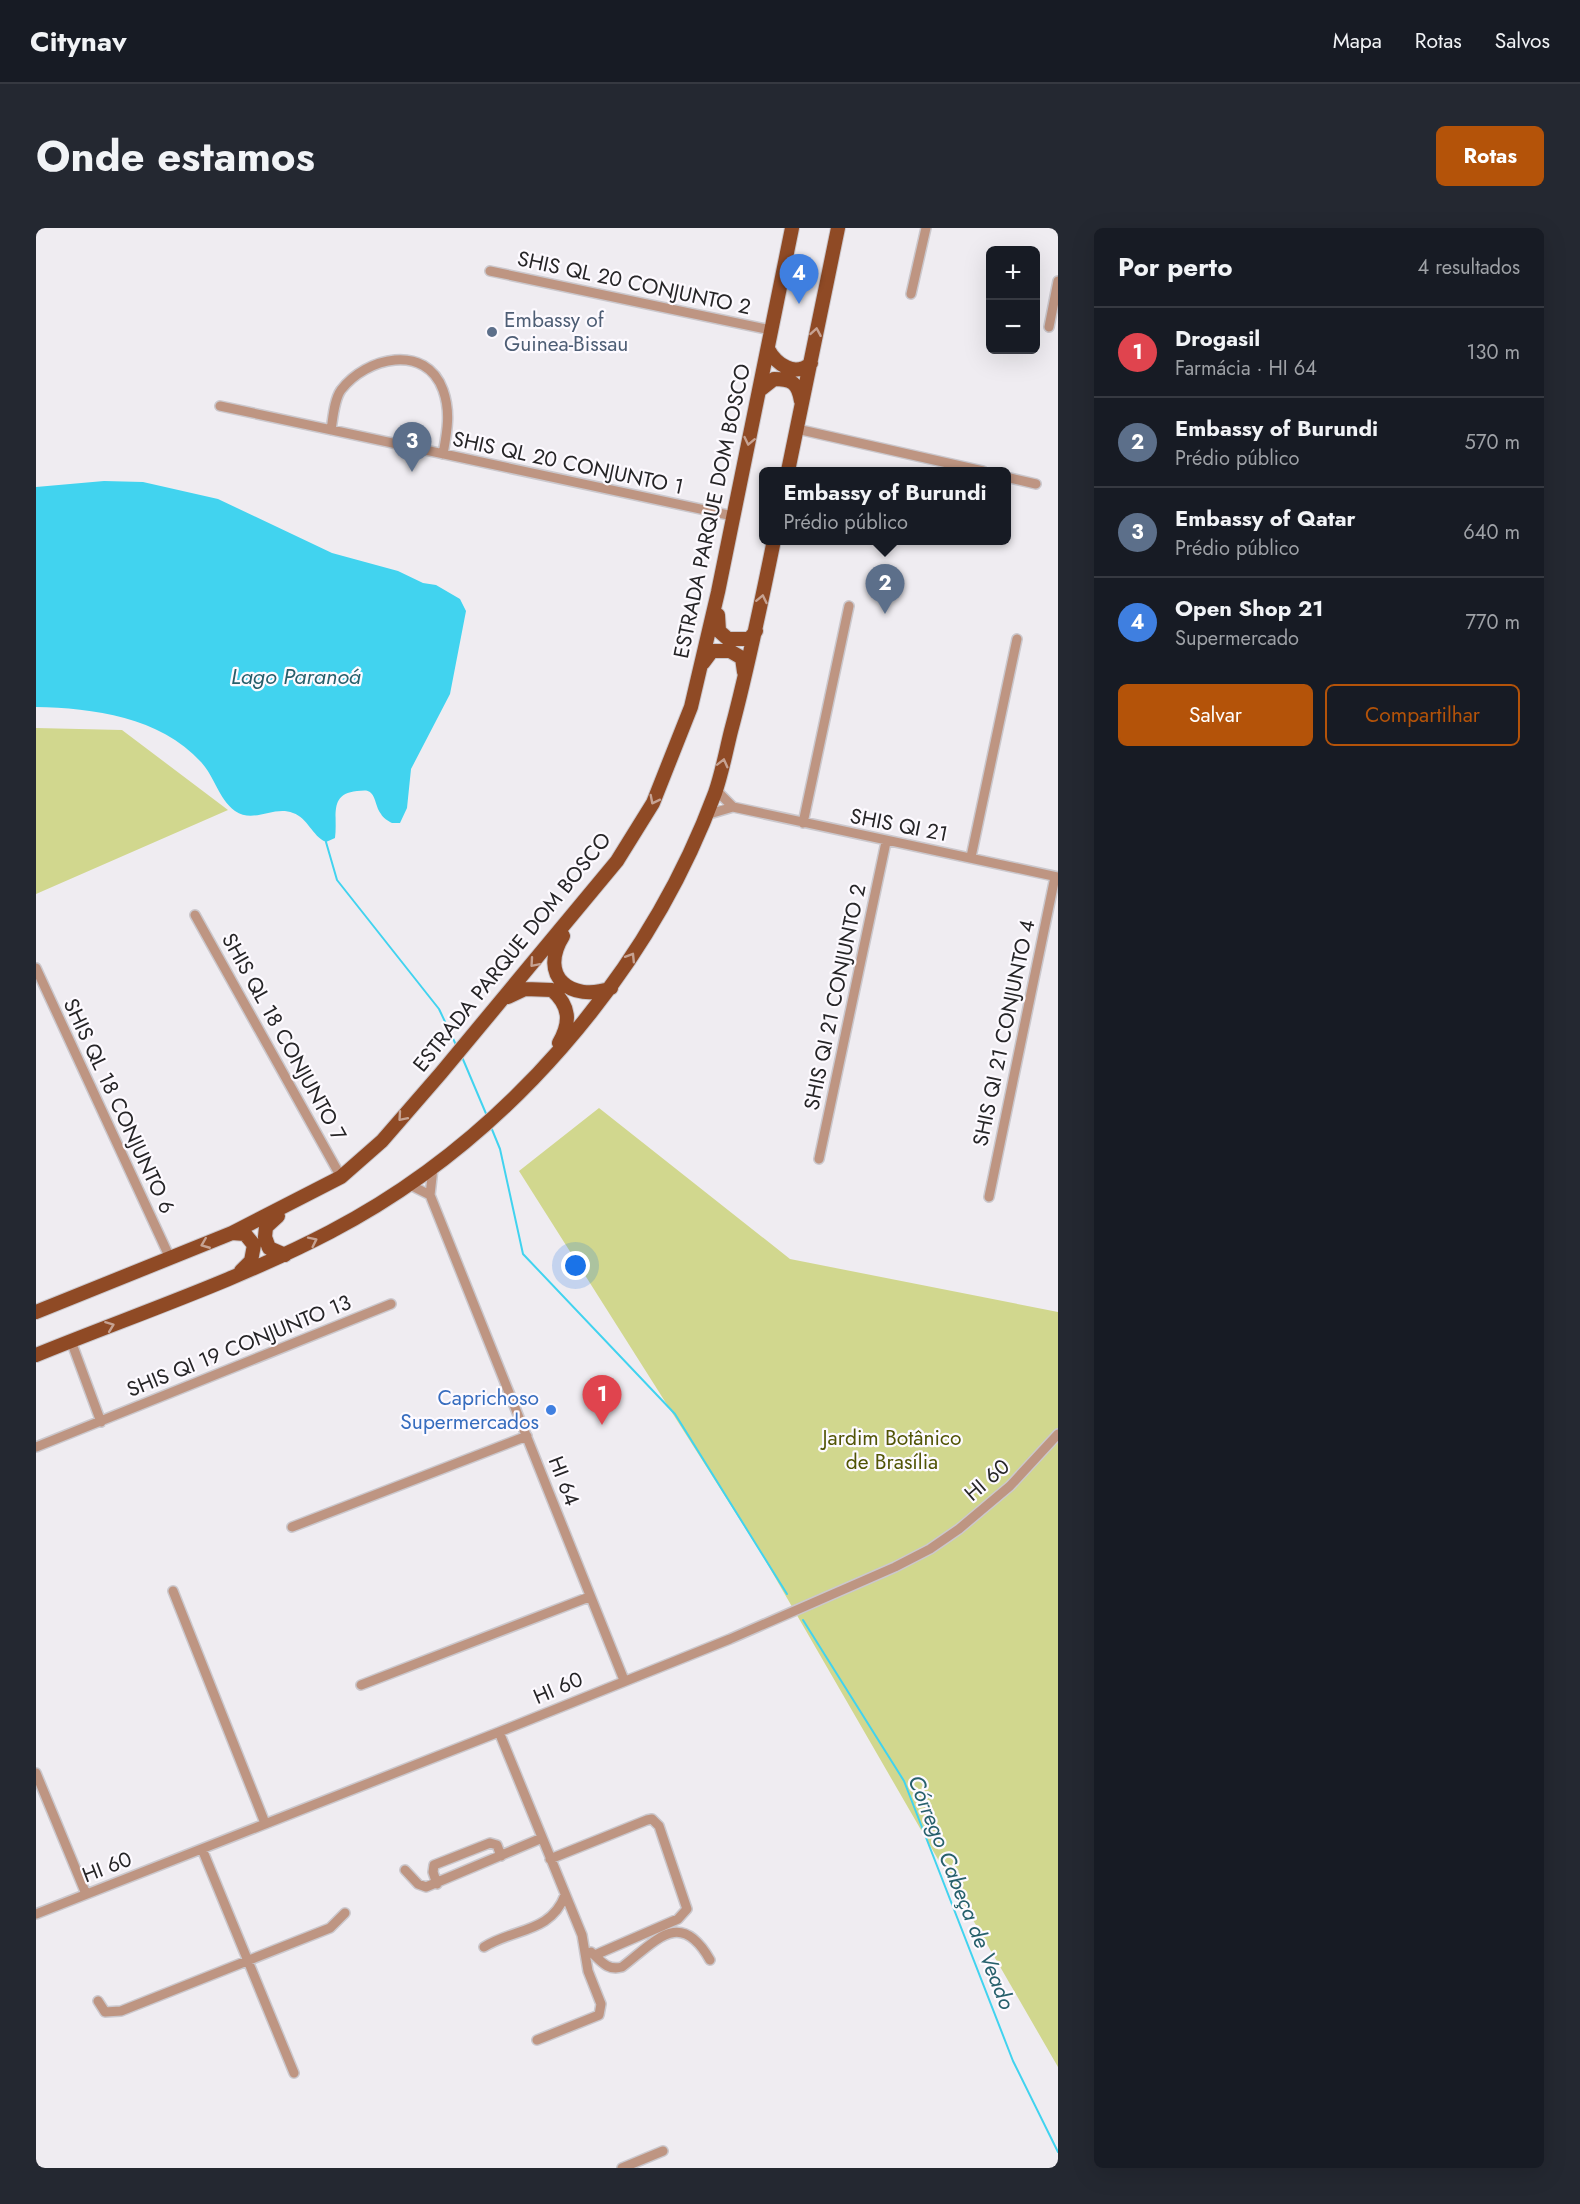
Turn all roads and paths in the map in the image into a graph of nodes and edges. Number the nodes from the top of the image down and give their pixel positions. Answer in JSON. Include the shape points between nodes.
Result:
{"nodes":[{"id":1,"x":792,"y":228,"type":"edge"},
{"id":2,"x":838,"y":228,"type":"edge"},
{"id":3,"x":926,"y":228,"type":"edge"},
{"id":4,"x":490,"y":271,"type":"dead end"},
{"id":5,"x":1058,"y":281,"type":"edge"},
{"id":6,"x":911,"y":294,"type":"dead end"},
{"id":7,"x":1049,"y":327,"type":"dead end"},
{"id":8,"x":771,"y":330,"type":"junction"},
{"id":9,"x":768,"y":349,"type":"junction"},
{"id":10,"x":811,"y":363,"type":"junction"},
{"id":11,"x":760,"y":390,"type":"junction"},
{"id":12,"x":220,"y":406,"type":"dead end"},
{"id":13,"x":797,"y":425,"type":"junction"},
{"id":14,"x":331,"y":430,"type":"junction"},
{"id":15,"x":443,"y":454,"type":"junction"},
{"id":16,"x":789,"y":467,"type":"edge"},
{"id":17,"x":967,"y":467,"type":"edge"},
{"id":18,"x":1011,"y":478,"type":"edge"},
{"id":19,"x":1036,"y":483,"type":"dead end"},
{"id":20,"x":733,"y":516,"type":"junction"},
{"id":21,"x":773,"y":545,"type":"edge"},
{"id":22,"x":718,"y":592,"type":"junction"},
{"id":23,"x":849,"y":606,"type":"dead end"},
{"id":24,"x":756,"y":632,"type":"junction"},
{"id":25,"x":1017,"y":639,"type":"dead end"},
{"id":26,"x":701,"y":665,"type":"junction"},
{"id":27,"x":745,"y":677,"type":"junction"},
{"id":28,"x":716,"y":790,"type":"junction"},
{"id":29,"x":733,"y":807,"type":"junction"},
{"id":30,"x":706,"y":815,"type":"junction"},
{"id":31,"x":803,"y":823,"type":"junction"},
{"id":32,"x":886,"y":842,"type":"junction"},
{"id":33,"x":971,"y":857,"type":"junction"},
{"id":34,"x":1057,"y":877,"type":"edge"},
{"id":35,"x":195,"y":915,"type":"dead end"},
{"id":36,"x":572,"y":918,"type":"junction"},
{"id":37,"x":36,"y":968,"type":"edge"},
{"id":38,"x":612,"y":987,"type":"junction"},
{"id":39,"x":499,"y":1003,"type":"junction"},
{"id":40,"x":549,"y":1064,"type":"junction"},
{"id":41,"x":819,"y":1159,"type":"dead end"},
{"id":42,"x":433,"y":1168,"type":"junction"},
{"id":43,"x":341,"y":1177,"type":"junction"},
{"id":44,"x":410,"y":1185,"type":"junction"},
{"id":45,"x":430,"y":1194,"type":"junction"},
{"id":46,"x":989,"y":1197,"type":"dead end"},
{"id":47,"x":296,"y":1202,"type":"junction"},
{"id":48,"x":232,"y":1233,"type":"junction"},
{"id":49,"x":285,"y":1255,"type":"junction"},
{"id":50,"x":170,"y":1258,"type":"junction"},
{"id":51,"x":240,"y":1273,"type":"junction"},
{"id":52,"x":391,"y":1304,"type":"dead end"},
{"id":53,"x":36,"y":1312,"type":"edge"},
{"id":54,"x":71,"y":1341,"type":"junction"},
{"id":55,"x":36,"y":1355,"type":"edge"},
{"id":56,"x":101,"y":1422,"type":"junction"},
{"id":57,"x":1058,"y":1434,"type":"edge"},
{"id":58,"x":527,"y":1436,"type":"junction"},
{"id":59,"x":36,"y":1447,"type":"edge"},
{"id":60,"x":292,"y":1527,"type":"dead end"},
{"id":61,"x":173,"y":1592,"type":"dead end"},
{"id":62,"x":589,"y":1597,"type":"junction"},
{"id":63,"x":624,"y":1680,"type":"junction"},
{"id":64,"x":362,"y":1685,"type":"dead end"},
{"id":65,"x":499,"y":1732,"type":"junction"},
{"id":66,"x":36,"y":1773,"type":"edge"},
{"id":67,"x":265,"y":1823,"type":"junction"},
{"id":68,"x":542,"y":1838,"type":"junction"},
{"id":69,"x":202,"y":1849,"type":"junction"},
{"id":70,"x":458,"y":1856,"type":"junction"},
{"id":71,"x":501,"y":1856,"type":"junction"},
{"id":72,"x":550,"y":1859,"type":"junction"},
{"id":73,"x":405,"y":1870,"type":"dead end"},
{"id":74,"x":465,"y":1872,"type":"junction"},
{"id":75,"x":438,"y":1884,"type":"junction"},
{"id":76,"x":86,"y":1894,"type":"junction"},
{"id":77,"x":565,"y":1895,"type":"junction"},
{"id":78,"x":345,"y":1913,"type":"dead end"},
{"id":79,"x":36,"y":1914,"type":"edge"},
{"id":80,"x":484,"y":1947,"type":"dead end"},
{"id":81,"x":584,"y":1947,"type":"junction"},
{"id":82,"x":595,"y":1955,"type":"junction"},
{"id":83,"x":710,"y":1960,"type":"dead end"},
{"id":84,"x":246,"y":1961,"type":"junction"},
{"id":85,"x":98,"y":2001,"type":"dead end"},
{"id":86,"x":537,"y":2040,"type":"dead end"},
{"id":87,"x":294,"y":2073,"type":"dead end"},
{"id":88,"x":663,"y":2151,"type":"dead end"},
{"id":89,"x":622,"y":2168,"type":"edge"}],
"edges":[{"from":1,"to":8,"type":"main road","name":"ESTRADA PARQUE DOM BOSCO"},
{"from":10,"to":2,"type":"main road","one_way":true},
{"from":3,"to":6,"type":"street"},
{"from":4,"to":8,"type":"street","name":"SHIS QL 20 CONJUNTO 2"},
{"from":5,"to":7,"type":"street"},
{"from":8,"to":9,"type":"main road","name":"ESTRADA PARQUE DOM BOSCO"},
{"from":9,"to":10,"type":"main road","via":[[782,367],[800,369]]},
{"from":9,"to":11,"type":"main road","name":"ESTRADA PARQUE DOM BOSCO"},
{"from":10,"to":13,"type":"main road"},
{"from":11,"to":13,"type":"main road","via":[[774,379],[794,382],[801,403]]},
{"from":11,"to":20,"type":"main road","name":"ESTRADA PARQUE DOM BOSCO","one_way":true},
{"from":12,"to":14,"type":"street","name":"SHIS QL 20 CONJUNTO 1"},
{"from":13,"to":16,"type":"main road"},
{"from":13,"to":17,"type":"street"},
{"from":14,"to":15,"type":"street","name":"SHIS QL 20 CONJUNTO 1"},
{"from":14,"to":15,"type":"street","via":[[338,396],[357,375],[378,362],[400,359],[433,372],[444,391],[449,417]]},
{"from":15,"to":20,"type":"street","name":"SHIS QL 20 CONJUNTO 1"},
{"from":18,"to":19,"type":"street"},
{"from":20,"to":22,"type":"main road","name":"ESTRADA PARQUE DOM BOSCO"},
{"from":24,"to":21,"type":"main road","one_way":true},
{"from":22,"to":24,"type":"main road","via":[[717,626],[722,635],[744,640]]},
{"from":22,"to":26,"type":"main road","name":"ESTRADA PARQUE DOM BOSCO"},
{"from":23,"to":31,"type":"street"},
{"from":24,"to":27,"type":"main road"},
{"from":25,"to":33,"type":"street"},
{"from":26,"to":27,"type":"main road","via":[[712,651],[730,651],[742,658]]},
{"from":26,"to":36,"type":"main road","name":"ESTRADA PARQUE DOM BOSCO","one_way":true,"via":[[691,707],[653,803],[617,861]]},
{"from":28,"to":27,"type":"main road","one_way":true},
{"from":28,"to":29,"type":"street"},
{"from":28,"to":30,"type":"main road"},
{"from":29,"to":30,"type":"street","name":"SHIS QI 21"},
{"from":29,"to":31,"type":"street","name":"SHIS QI 21"},
{"from":38,"to":30,"type":"main road","one_way":true,"via":[[658,914]]},
{"from":31,"to":32,"type":"street","name":"SHIS QI 21"},
{"from":32,"to":33,"type":"street","name":"SHIS QI 21"},
{"from":32,"to":41,"type":"street","name":"SHIS QI 21 CONJUNTO 2"},
{"from":33,"to":34,"type":"street","name":"SHIS QI 21"},
{"from":34,"to":46,"type":"street","name":"SHIS QI 21 CONJUNTO 4"},
{"from":35,"to":43,"type":"street","name":"SHIS QL 18 CONJUNTO 7"},
{"from":36,"to":38,"type":"main road","via":[[555,948],[559,978],[570,990],[586,994]]},
{"from":36,"to":39,"type":"main road","name":"ESTRADA PARQUE DOM BOSCO","one_way":true},
{"from":37,"to":50,"type":"street","name":"SHIS QL 18 CONJUNTO 6"},
{"from":38,"to":40,"type":"main road"},
{"from":39,"to":40,"type":"main road","via":[[525,989],[540,988],[552,990],[561,999],[568,1018],[566,1032]]},
{"from":39,"to":43,"type":"main road","name":"ESTRADA PARQUE DOM BOSCO","one_way":true,"via":[[382,1141]]},
{"from":40,"to":42,"type":"main road"},
{"from":42,"to":44,"type":"main road"},
{"from":42,"to":45,"type":"street","name":"HI 64"},
{"from":43,"to":47,"type":"main road","name":"ESTRADA PARQUE DOM BOSCO"},
{"from":44,"to":45,"type":"street"},
{"from":49,"to":44,"type":"main road","one_way":true},
{"from":45,"to":58,"type":"street","name":"HI 64"},
{"from":47,"to":48,"type":"main road","name":"ESTRADA PARQUE DOM BOSCO"},
{"from":47,"to":49,"type":"main road","via":[[269,1223],[265,1232],[269,1248]]},
{"from":48,"to":50,"type":"main road","name":"ESTRADA PARQUE DOM BOSCO","one_way":true},
{"from":48,"to":51,"type":"main road","via":[[245,1234],[254,1245],[251,1261]]},
{"from":49,"to":51,"type":"main road"},
{"from":50,"to":53,"type":"main road","name":"ESTRADA PARQUE DOM BOSCO"},
{"from":54,"to":51,"type":"main road","one_way":true},
{"from":52,"to":56,"type":"street","name":"SHIS QI 19 CONJUNTO 13"},
{"from":54,"to":55,"type":"main road"},
{"from":54,"to":56,"type":"street"},
{"from":56,"to":59,"type":"street","name":"SHIS QI 19 CONJUNTO 13"},
{"from":57,"to":63,"type":"street","name":"HI 60","via":[[1010,1486],[958,1529],[910,1560],[730,1639]]},
{"from":58,"to":60,"type":"street"},
{"from":58,"to":62,"type":"street","name":"HI 64"},
{"from":61,"to":67,"type":"street"},
{"from":62,"to":63,"type":"street","name":"HI 64"},
{"from":62,"to":64,"type":"street"},
{"from":63,"to":65,"type":"street","name":"HI 60"},
{"from":65,"to":67,"type":"street","name":"HI 60"},
{"from":65,"to":68,"type":"street"},
{"from":66,"to":76,"type":"street"},
{"from":67,"to":69,"type":"street","name":"HI 60"},
{"from":68,"to":71,"type":"street"},
{"from":68,"to":72,"type":"street"},
{"from":69,"to":76,"type":"street","name":"HI 60"},
{"from":69,"to":84,"type":"street"},
{"from":70,"to":71,"type":"street","via":[[492,1843]]},
{"from":70,"to":74,"type":"street"},
{"from":70,"to":75,"type":"street","via":[[433,1867]]},
{"from":71,"to":74,"type":"street"},
{"from":72,"to":77,"type":"street"},
{"from":72,"to":82,"type":"street","via":[[647,1820],[652,1819],[659,1826],[687,1910],[678,1919]]},
{"from":73,"to":75,"type":"street","via":[[422,1887]]},
{"from":74,"to":75,"type":"street"},
{"from":76,"to":79,"type":"street","name":"HI 60"},
{"from":77,"to":80,"type":"street","via":[[548,1922]]},
{"from":77,"to":81,"type":"street"},
{"from":78,"to":84,"type":"street","via":[[330,1928]]},
{"from":81,"to":82,"type":"street"},
{"from":81,"to":86,"type":"street","via":[[601,2012]]},
{"from":82,"to":83,"type":"street","via":[[605,1966],[622,1967],[656,1939],[686,1933],[699,1942]]},
{"from":84,"to":85,"type":"street","via":[[121,2011],[105,2012]]},
{"from":84,"to":87,"type":"street"},
{"from":88,"to":89,"type":"street"}]}
